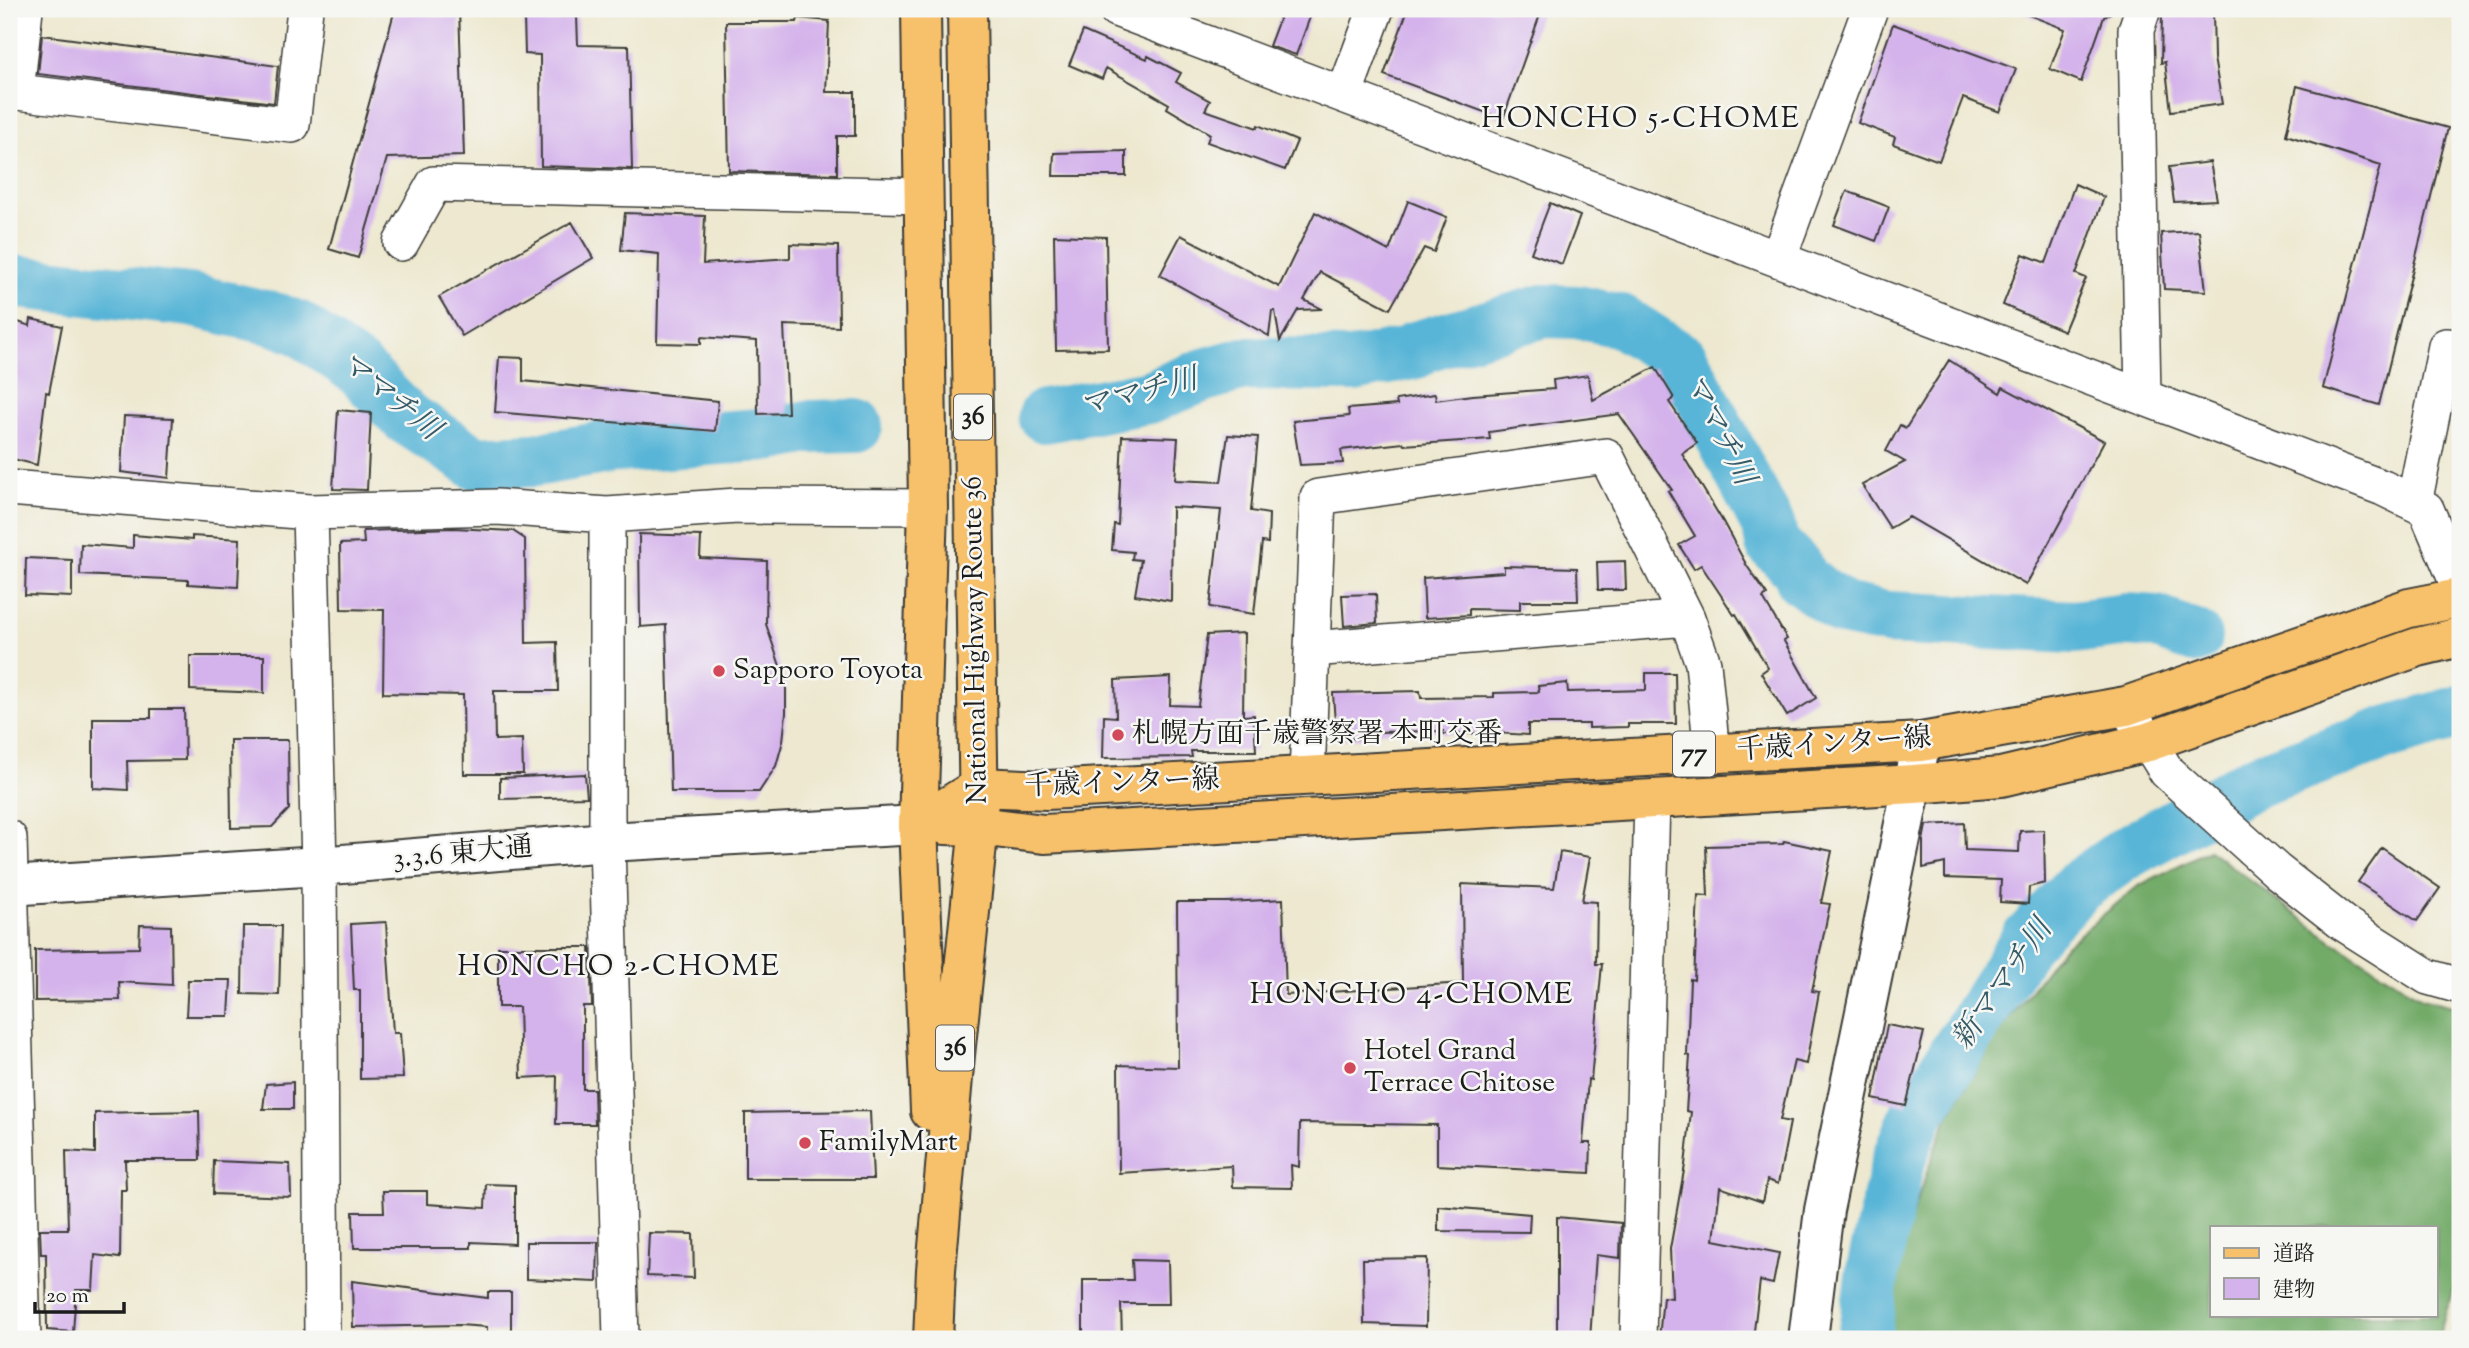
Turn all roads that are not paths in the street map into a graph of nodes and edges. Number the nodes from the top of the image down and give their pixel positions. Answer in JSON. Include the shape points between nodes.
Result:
{"nodes":[{"id":1,"x":25,"y":9,"type":"edge"},
{"id":2,"x":305,"y":9,"type":"edge"},
{"id":3,"x":920,"y":9,"type":"edge"},
{"id":4,"x":967,"y":9,"type":"edge"},
{"id":5,"x":1116,"y":9,"type":"edge"},
{"id":6,"x":1376,"y":9,"type":"edge"},
{"id":7,"x":1870,"y":9,"type":"edge"},
{"id":8,"x":2143,"y":9,"type":"edge"},
{"id":9,"x":12,"y":92,"type":"edge"},
{"id":10,"x":1344,"y":95,"type":"junction"},
{"id":11,"x":923,"y":196,"type":"junction"},
{"id":12,"x":401,"y":243,"type":"dead end"},
{"id":13,"x":1778,"y":259,"type":"junction"},
{"id":14,"x":2460,"y":347,"type":"edge"},
{"id":15,"x":2143,"y":397,"type":"junction"},
{"id":16,"x":9,"y":488,"type":"edge"},
{"id":17,"x":2414,"y":503,"type":"junction"},
{"id":18,"x":928,"y":507,"type":"junction"},
{"id":19,"x":310,"y":512,"type":"junction"},
{"id":20,"x":607,"y":515,"type":"junction"},
{"id":21,"x":2460,"y":589,"type":"edge"},
{"id":22,"x":2460,"y":598,"type":"edge"},
{"id":23,"x":1687,"y":618,"type":"junction"},
{"id":24,"x":2460,"y":637,"type":"edge"},
{"id":25,"x":1312,"y":649,"type":"junction"},
{"id":26,"x":2126,"y":706,"type":"junction"},
{"id":27,"x":1921,"y":742,"type":"junction"},
{"id":28,"x":1712,"y":753,"type":"junction"},
{"id":29,"x":2158,"y":757,"type":"junction"},
{"id":30,"x":1307,"y":776,"type":"junction"},
{"id":31,"x":1914,"y":784,"type":"junction"},
{"id":32,"x":979,"y":787,"type":"junction"},
{"id":33,"x":1652,"y":799,"type":"junction"},
{"id":34,"x":918,"y":825,"type":"junction"},
{"id":35,"x":979,"y":826,"type":"junction"},
{"id":36,"x":9,"y":838,"type":"edge"},
{"id":37,"x":607,"y":842,"type":"junction"},
{"id":38,"x":319,"y":866,"type":"junction"},
{"id":39,"x":10,"y":886,"type":"edge"},
{"id":40,"x":2460,"y":986,"type":"edge"},
{"id":41,"x":936,"y":1270,"type":"junction"},
{"id":42,"x":23,"y":1339,"type":"edge"},
{"id":43,"x":322,"y":1339,"type":"edge"},
{"id":44,"x":621,"y":1339,"type":"edge"},
{"id":45,"x":933,"y":1339,"type":"edge"},
{"id":46,"x":1638,"y":1339,"type":"edge"},
{"id":47,"x":1808,"y":1339,"type":"edge"}],
"edges":[{"from":1,"to":9,"type":"street"},
{"from":2,"to":9,"type":"street","via":[[292,125]]},
{"from":3,"to":11,"type":"main road","name":"National Highway Route 36","number":"36"},
{"from":4,"to":32,"type":"main road","name":"National Highway Route 36","number":"36"},
{"from":5,"to":10,"type":"street"},
{"from":6,"to":10,"type":"street"},
{"from":7,"to":13,"type":"street"},
{"from":8,"to":15,"type":"street","via":[[2136,30]]},
{"from":10,"to":13,"type":"street"},
{"from":11,"to":12,"type":"street","via":[[434,184]]},
{"from":11,"to":18,"type":"main road","name":"National Highway Route 36","number":"36"},
{"from":13,"to":15,"type":"street"},
{"from":14,"to":17,"type":"street","via":[[2446,346]]},
{"from":15,"to":17,"type":"street"},
{"from":16,"to":19,"type":"street"},
{"from":17,"to":21,"type":"street","via":[[2426,509]]},
{"from":18,"to":20,"type":"street","via":[[737,506]]},
{"from":18,"to":34,"type":"main road","name":"National Highway Route 36","number":"36"},
{"from":19,"to":20,"type":"street","via":[[497,507]]},
{"from":19,"to":38,"type":"street"},
{"from":20,"to":37,"type":"street"},
{"from":22,"to":26,"type":"main road","name":"千歳インター線","number":"77","via":[[2409,608]]},
{"from":23,"to":25,"type":"street"},
{"from":23,"to":25,"type":"street","via":[[1605,456],[1318,498]]},
{"from":23,"to":28,"type":"street","via":[[1703,663]]},
{"from":24,"to":29,"type":"main road","name":"千歳インター線","number":"77","via":[[2418,647]]},
{"from":25,"to":30,"type":"street"},
{"from":26,"to":27,"type":"main road","name":"千歳インター線","number":"77"},
{"from":26,"to":29,"type":"street"},
{"from":27,"to":28,"type":"main road","name":"千歳インター線","number":"77"},
{"from":27,"to":31,"type":"street"},
{"from":28,"to":30,"type":"main road","name":"千歳インター線","number":"77"},
{"from":29,"to":31,"type":"main road","name":"千歳インター線","number":"77"},
{"from":29,"to":40,"type":"street","via":[[2249,848],[2343,923],[2428,977]]},
{"from":30,"to":32,"type":"main road","name":"千歳インター線","number":"77","via":[[1047,790]]},
{"from":31,"to":33,"type":"main road","name":"千歳インター線","number":"77"},
{"from":31,"to":47,"type":"street","via":[[1824,1210]]},
{"from":32,"to":34,"type":"main road"},
{"from":32,"to":35,"type":"main road","name":"National Highway Route 36","number":"36"},
{"from":33,"to":35,"type":"main road","name":"千歳インター線","number":"77","via":[[1044,834]]},
{"from":33,"to":46,"type":"street"},
{"from":34,"to":35,"type":"main road","name":"千歳インター線","number":"77"},
{"from":34,"to":37,"type":"street","name":"3.3.6 東大通"},
{"from":34,"to":41,"type":"main road","name":"National Highway Route 36","number":"36"},
{"from":35,"to":41,"type":"main road","name":"National Highway Route 36","number":"36"},
{"from":36,"to":39,"type":"street"},
{"from":37,"to":38,"type":"street","name":"3.3.6 東大通"},
{"from":37,"to":44,"type":"street"},
{"from":38,"to":39,"type":"street","name":"3.3.6 東大通"},
{"from":38,"to":43,"type":"street"},
{"from":39,"to":42,"type":"street"},
{"from":41,"to":45,"type":"main road","name":"National Highway Route 36","number":"36"}]}
